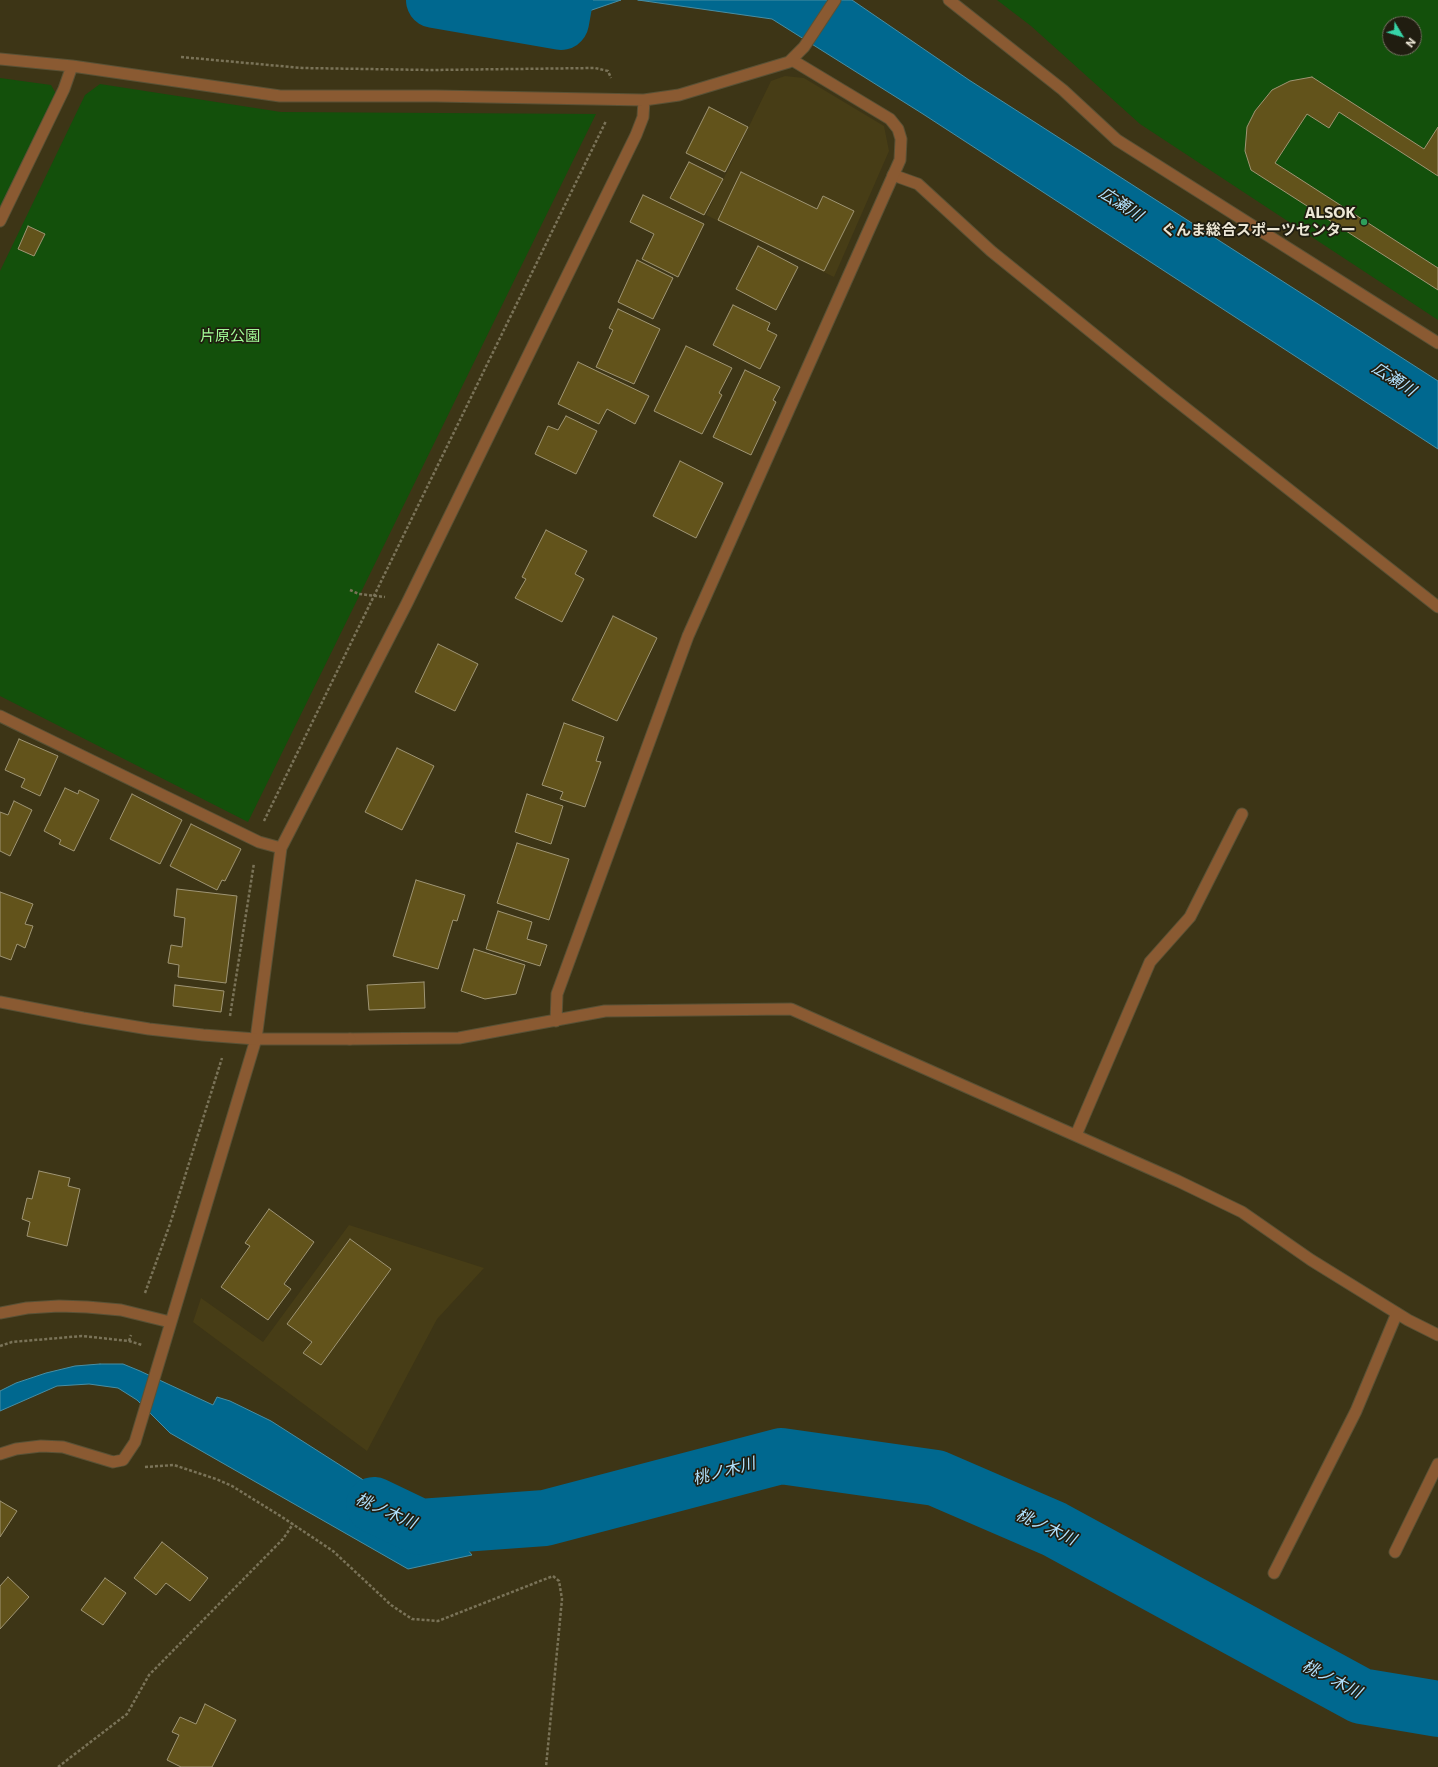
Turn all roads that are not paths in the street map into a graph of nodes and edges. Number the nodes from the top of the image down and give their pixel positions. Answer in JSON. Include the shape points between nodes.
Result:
{"nodes":[{"id":1,"x":835,"y":0,"type":"edge"},
{"id":2,"x":949,"y":0,"type":"edge"},
{"id":3,"x":0,"y":59,"type":"edge"},
{"id":4,"x":792,"y":60,"type":"junction"},
{"id":5,"x":72,"y":66,"type":"junction"},
{"id":6,"x":644,"y":100,"type":"junction"},
{"id":7,"x":893,"y":176,"type":"junction"},
{"id":8,"x":0,"y":221,"type":"edge"},
{"id":9,"x":1438,"y":343,"type":"edge"},
{"id":10,"x":1438,"y":607,"type":"edge"},
{"id":11,"x":1,"y":720,"type":"edge"},
{"id":12,"x":1242,"y":814,"type":"dead end"},
{"id":13,"x":281,"y":848,"type":"junction"},
{"id":14,"x":0,"y":1002,"type":"edge"},
{"id":15,"x":556,"y":1021,"type":"junction"},
{"id":16,"x":256,"y":1039,"type":"junction"},
{"id":17,"x":1076,"y":1135,"type":"junction"},
{"id":18,"x":0,"y":1313,"type":"edge"},
{"id":19,"x":1397,"y":1313,"type":"junction"},
{"id":20,"x":170,"y":1322,"type":"junction"},
{"id":21,"x":1438,"y":1335,"type":"edge"},
{"id":22,"x":0,"y":1454,"type":"edge"},
{"id":23,"x":1438,"y":1464,"type":"edge"},
{"id":24,"x":1395,"y":1552,"type":"dead end"},
{"id":25,"x":1274,"y":1574,"type":"dead end"}],
"edges":[{"from":1,"to":4,"type":"street","via":[[804,47]]},
{"from":2,"to":9,"type":"street","via":[[1063,90],[1117,140]]},
{"from":3,"to":5,"type":"street"},
{"from":4,"to":6,"type":"street","via":[[679,95]]},
{"from":4,"to":7,"type":"street","via":[[890,119],[898,129],[901,139],[900,160]]},
{"from":5,"to":6,"type":"street","via":[[280,96]]},
{"from":5,"to":8,"type":"street","via":[[64,89]]},
{"from":6,"to":13,"type":"street","via":[[643,117],[636,135],[407,603]]},
{"from":7,"to":10,"type":"street","via":[[918,184],[991,251]]},
{"from":7,"to":15,"type":"street","via":[[688,636],[557,994]]},
{"from":11,"to":13,"type":"street","via":[[259,842]]},
{"from":12,"to":17,"type":"street","via":[[1190,918],[1150,962]]},
{"from":13,"to":16,"type":"street"},
{"from":14,"to":16,"type":"street","via":[[149,1029]]},
{"from":15,"to":16,"type":"street","via":[[459,1038]]},
{"from":15,"to":17,"type":"street","via":[[605,1011],[791,1009]]},
{"from":16,"to":20,"type":"street"},
{"from":17,"to":19,"type":"street","via":[[1242,1212],[1311,1260]]},
{"from":18,"to":20,"type":"street","via":[[27,1308],[87,1307],[121,1310]]},
{"from":19,"to":21,"type":"street"},
{"from":19,"to":25,"type":"street","via":[[1356,1411]]},
{"from":20,"to":22,"type":"street","via":[[135,1442],[123,1460],[113,1462],[63,1447],[16,1449]]},
{"from":23,"to":24,"type":"street"}]}
